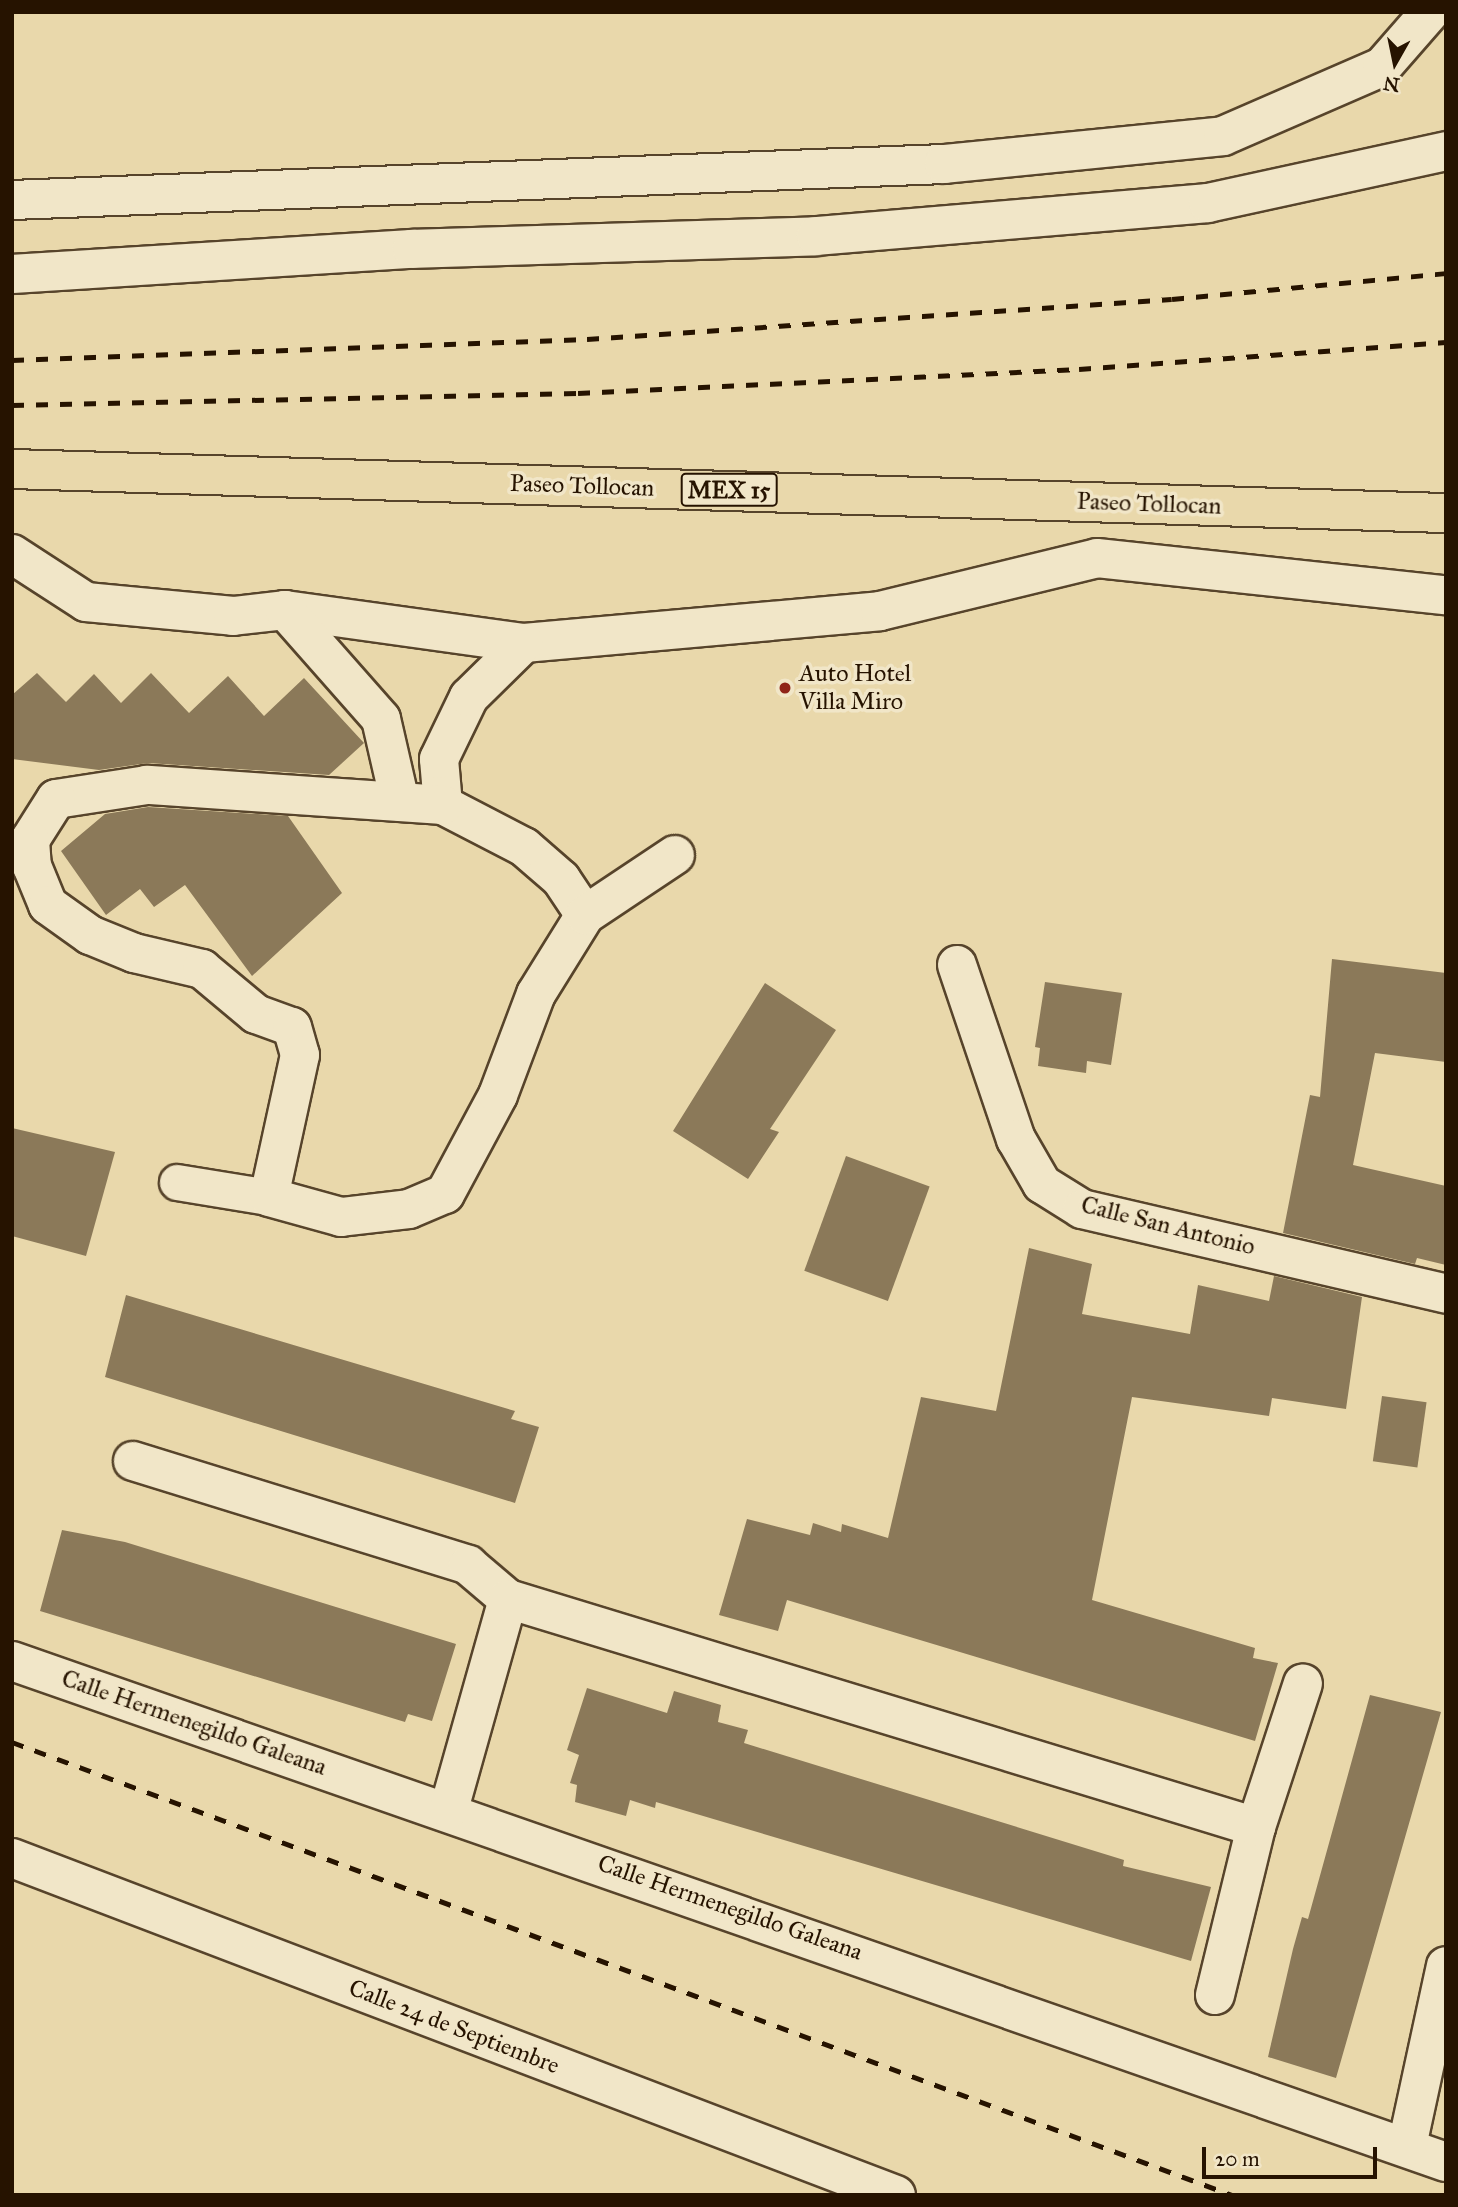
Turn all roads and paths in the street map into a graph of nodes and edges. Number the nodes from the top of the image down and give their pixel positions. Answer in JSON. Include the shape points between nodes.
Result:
{"nodes":[{"id":1,"x":1430,"y":12,"type":"edge"},
{"id":2,"x":1446,"y":151,"type":"edge"},
{"id":3,"x":12,"y":200,"type":"edge"},
{"id":4,"x":12,"y":274,"type":"edge"},
{"id":5,"x":12,"y":469,"type":"edge"},
{"id":6,"x":1446,"y":513,"type":"edge"},
{"id":7,"x":12,"y":554,"type":"edge"},
{"id":8,"x":1446,"y":595,"type":"edge"},
{"id":9,"x":285,"y":610,"type":"junction"},
{"id":10,"x":524,"y":643,"type":"junction"},
{"id":11,"x":400,"y":802,"type":"junction"},
{"id":12,"x":443,"y":806,"type":"junction"},
{"id":13,"x":675,"y":855,"type":"dead end"},
{"id":14,"x":585,"y":915,"type":"junction"},
{"id":15,"x":957,"y":965,"type":"dead end"},
{"id":16,"x":177,"y":1182,"type":"dead end"},
{"id":17,"x":269,"y":1197,"type":"junction"},
{"id":18,"x":1446,"y":1293,"type":"edge"},
{"id":19,"x":133,"y":1461,"type":"dead end"},
{"id":20,"x":508,"y":1599,"type":"junction"},
{"id":21,"x":12,"y":1661,"type":"edge"},
{"id":22,"x":1303,"y":1683,"type":"dead end"},
{"id":23,"x":449,"y":1809,"type":"junction"},
{"id":24,"x":1256,"y":1827,"type":"junction"},
{"id":25,"x":12,"y":1858,"type":"edge"},
{"id":26,"x":1446,"y":1966,"type":"edge"},
{"id":27,"x":1215,"y":1995,"type":"dead end"},
{"id":28,"x":1407,"y":2146,"type":"junction"},
{"id":29,"x":1446,"y":2162,"type":"edge"},
{"id":30,"x":896,"y":2195,"type":"edge"}],
"edges":[{"from":1,"to":3,"type":"street","via":[[1382,67],[1223,136],[944,164]]},
{"from":2,"to":4,"type":"street","via":[[1195,204],[816,236],[412,249]]},
{"from":5,"to":6,"type":"highway","name":"Paseo Tollocan","number":"MEX 15"},
{"from":7,"to":9,"type":"street","via":[[86,602],[233,617]]},
{"from":8,"to":10,"type":"street","via":[[1097,558],[880,611]]},
{"from":9,"to":10,"type":"street"},
{"from":9,"to":11,"type":"street","via":[[381,719]]},
{"from":10,"to":12,"type":"street","via":[[469,697],[439,759]]},
{"from":11,"to":12,"type":"street"},
{"from":11,"to":17,"type":"street","via":[[135,786],[57,799],[30,840],[32,866],[48,905],[90,935],[134,953],[202,969],[256,1014],[292,1027],[300,1055]]},
{"from":12,"to":14,"type":"street","via":[[524,847],[561,879]]},
{"from":13,"to":14,"type":"street"},
{"from":14,"to":17,"type":"street","via":[[536,993],[498,1095],[445,1194],[409,1209],[341,1217]]},
{"from":15,"to":18,"type":"street","name":"Calle San Antonio","via":[[1016,1139],[1042,1184],[1082,1209]]},
{"from":16,"to":17,"type":"lane"},
{"from":19,"to":20,"type":"street","via":[[468,1566]]},
{"from":20,"to":23,"type":"street"},
{"from":20,"to":24,"type":"street"},
{"from":21,"to":23,"type":"street","name":"Calle Hermenegildo Galeana"},
{"from":22,"to":24,"type":"street"},
{"from":23,"to":28,"type":"street","name":"Calle Hermenegildo Galeana"},
{"from":24,"to":27,"type":"street"},
{"from":25,"to":30,"type":"street","name":"Calle 24 de Septiembre"},
{"from":26,"to":28,"type":"street"},
{"from":28,"to":29,"type":"street","name":"Calle Hermenegildo Galeana"}]}
